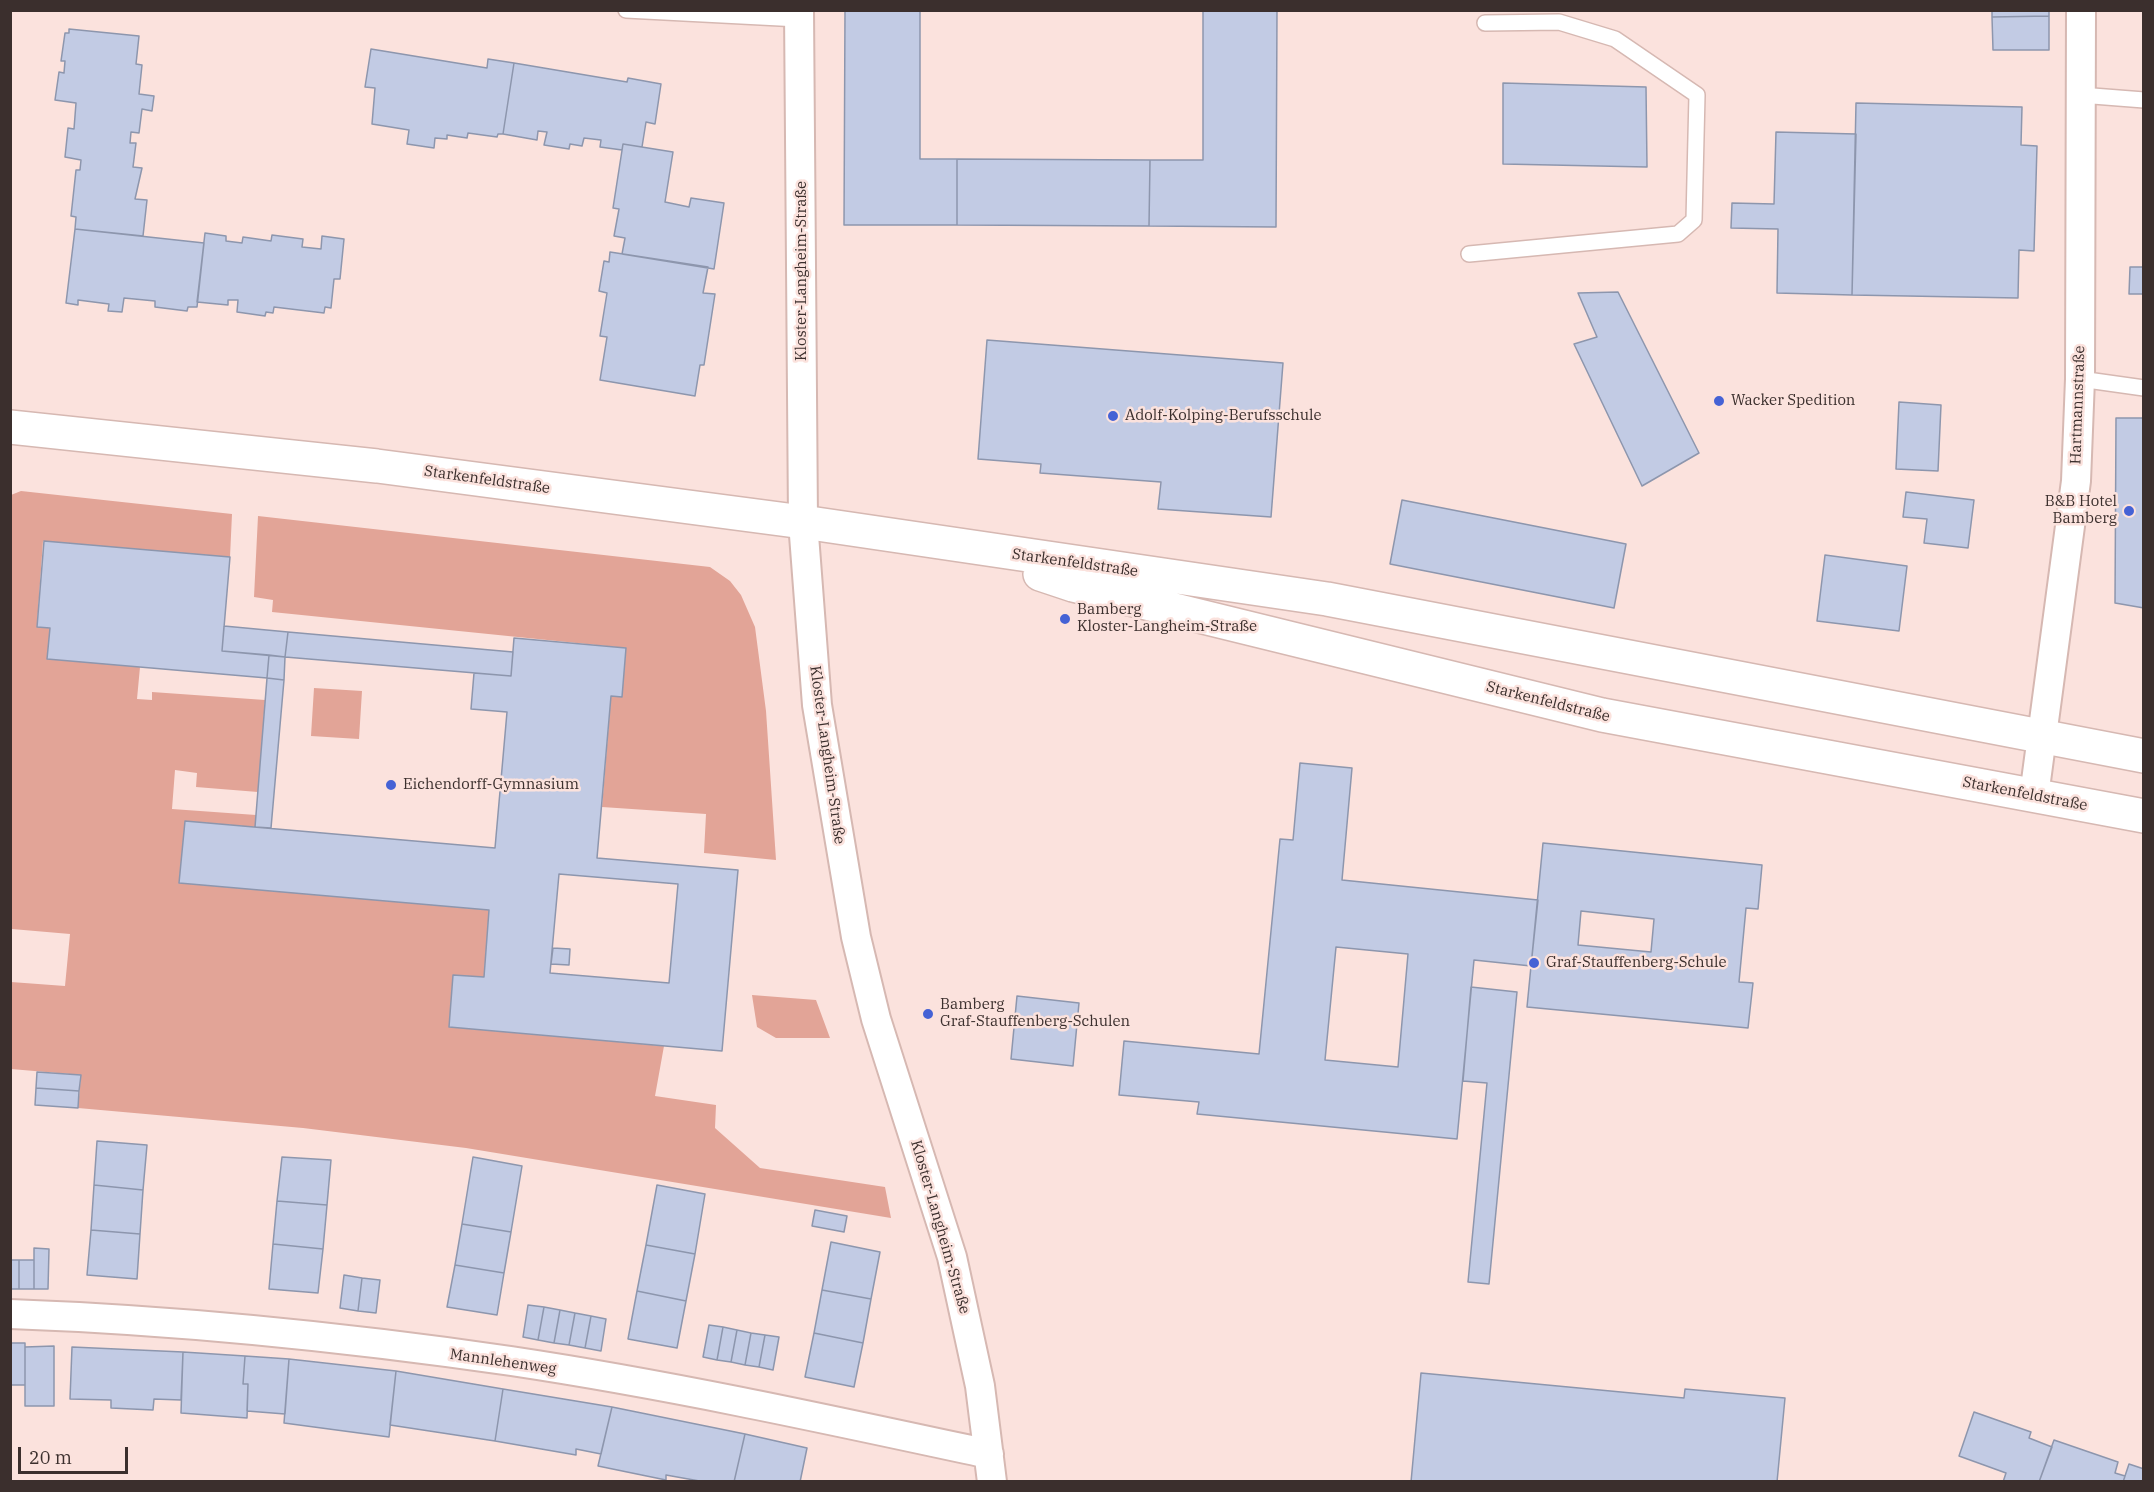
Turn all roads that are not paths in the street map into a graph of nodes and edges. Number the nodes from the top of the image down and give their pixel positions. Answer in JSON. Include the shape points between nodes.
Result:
{"nodes":[{"id":1,"x":626,"y":10,"type":"edge"},
{"id":2,"x":2080,"y":10,"type":"edge"},
{"id":3,"x":799,"y":15,"type":"edge"},
{"id":4,"x":1485,"y":23,"type":"dead end"},
{"id":5,"x":2080,"y":95,"type":"junction"},
{"id":6,"x":2144,"y":100,"type":"edge"},
{"id":7,"x":1469,"y":254,"type":"dead end"},
{"id":8,"x":2080,"y":379,"type":"junction"},
{"id":9,"x":2144,"y":388,"type":"edge"},
{"id":10,"x":10,"y":428,"type":"edge"},
{"id":11,"x":803,"y":522,"type":"junction"},
{"id":12,"x":962,"y":547,"type":"junction"},
{"id":13,"x":2041,"y":736,"type":"junction"},
{"id":14,"x":2144,"y":756,"type":"edge"},
{"id":15,"x":2034,"y":796,"type":"junction"},
{"id":16,"x":2144,"y":816,"type":"edge"},
{"id":17,"x":10,"y":1314,"type":"edge"},
{"id":18,"x":991,"y":1468,"type":"edge"}],
"edges":[{"from":1,"to":3,"type":"lane"},
{"from":2,"to":5,"type":"street","name":"Hartmannstraße"},
{"from":3,"to":11,"type":"street","name":"Kloster-Langheim-Straße"},
{"from":4,"to":7,"type":"lane","via":[[1558,22],[1615,39],[1697,95],[1694,220],[1678,234]]},
{"from":5,"to":6,"type":"lane"},
{"from":5,"to":8,"type":"street","name":"Hartmannstraße"},
{"from":8,"to":9,"type":"lane"},
{"from":8,"to":13,"type":"street","name":"Hartmannstraße","via":[[2076,481]]},
{"from":10,"to":11,"type":"street","name":"Starkenfeldstraße","via":[[368,465]]},
{"from":11,"to":12,"type":"street","name":"Starkenfeldstraße"},
{"from":11,"to":18,"type":"street","name":"Kloster-Langheim-Straße","via":[[817,705],[856,937],[876,1019],[952,1257],[980,1386]]},
{"from":12,"to":13,"type":"street","name":"Starkenfeldstraße","via":[[1327,599]]},
{"from":12,"to":15,"type":"street","name":"Starkenfeldstraße","via":[[1073,585],[1602,716]]},
{"from":13,"to":14,"type":"street","name":"Starkenfeldstraße"},
{"from":13,"to":15,"type":"street","name":"Hartmannstraße"},
{"from":15,"to":16,"type":"street","name":"Starkenfeldstraße"},
{"from":17,"to":18,"type":"street","name":"Mannlehenweg","via":[[103,1317],[267,1332],[511,1361],[811,1417]]}]}
